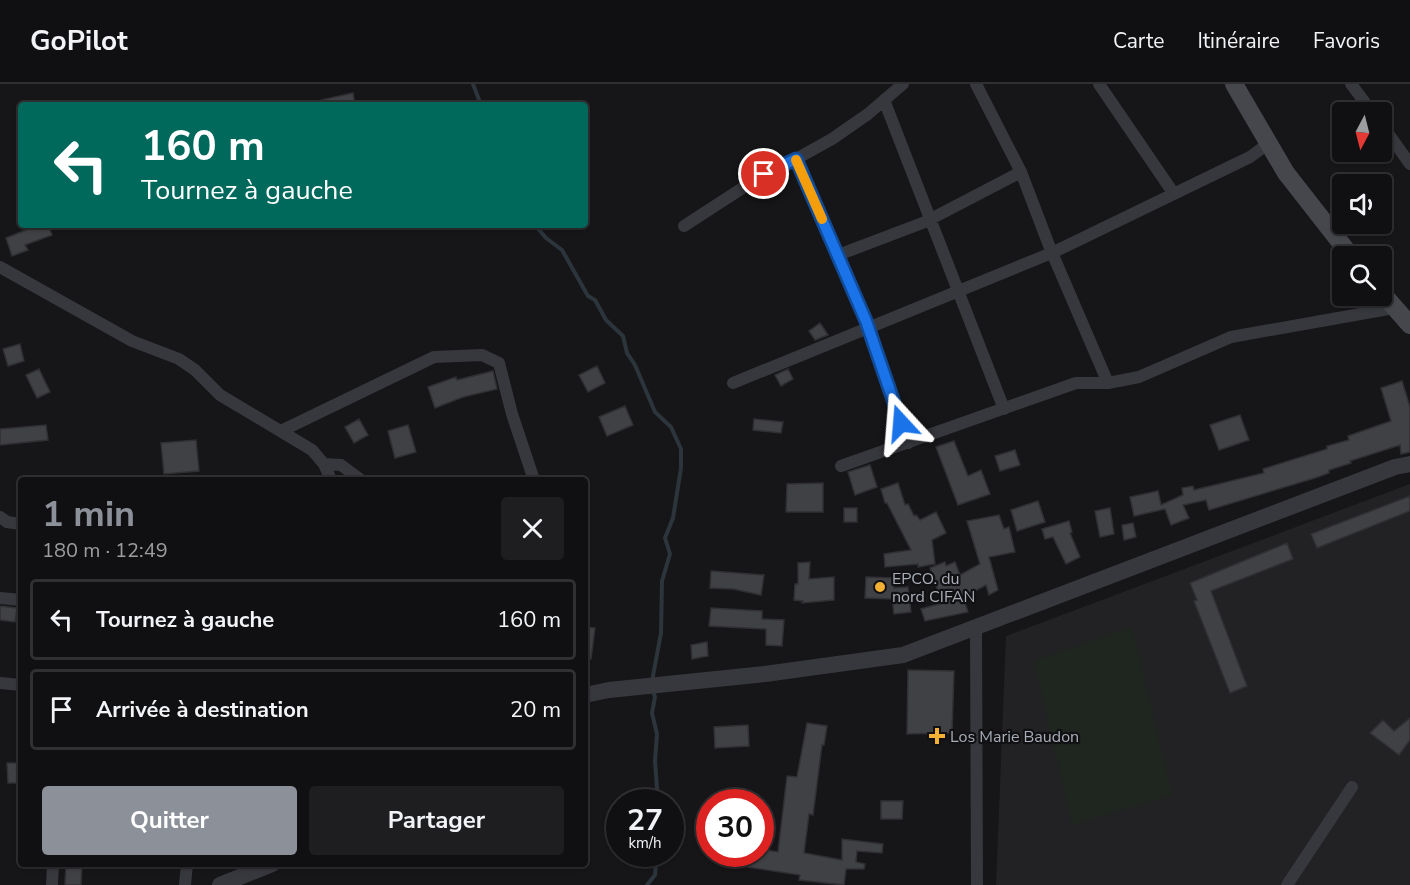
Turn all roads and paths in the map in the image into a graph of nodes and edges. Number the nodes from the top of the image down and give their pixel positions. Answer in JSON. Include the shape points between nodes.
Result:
{"nodes":[{"id":1,"x":903,"y":84,"type":"edge"},
{"id":2,"x":976,"y":84,"type":"edge"},
{"id":3,"x":1099,"y":84,"type":"edge"},
{"id":4,"x":1234,"y":84,"type":"edge"},
{"id":5,"x":1351,"y":84,"type":"edge"},
{"id":6,"x":884,"y":100,"type":"junction"},
{"id":7,"x":1364,"y":102,"type":"edge"},
{"id":8,"x":1392,"y":139,"type":"edge"},
{"id":9,"x":1269,"y":143,"type":"junction"},
{"id":10,"x":796,"y":159,"type":"junction"},
{"id":11,"x":1410,"y":164,"type":"edge"},
{"id":12,"x":1021,"y":172,"type":"junction"},
{"id":13,"x":1174,"y":194,"type":"junction"},
{"id":14,"x":930,"y":219,"type":"junction"},
{"id":15,"x":684,"y":226,"type":"dead end"},
{"id":16,"x":1343,"y":246,"type":"edge"},
{"id":17,"x":1052,"y":253,"type":"junction"},
{"id":18,"x":838,"y":255,"type":"junction"},
{"id":19,"x":0,"y":267,"type":"edge"},
{"id":20,"x":958,"y":291,"type":"junction"},
{"id":21,"x":1392,"y":306,"type":"edge"},
{"id":22,"x":1394,"y":308,"type":"junction"},
{"id":23,"x":1410,"y":325,"type":"edge"},
{"id":24,"x":869,"y":327,"type":"junction"},
{"id":25,"x":733,"y":383,"type":"dead end"},
{"id":26,"x":1108,"y":383,"type":"junction"},
{"id":27,"x":1004,"y":409,"type":"junction"},
{"id":28,"x":281,"y":431,"type":"junction"},
{"id":29,"x":908,"y":443,"type":"junction"},
{"id":30,"x":324,"y":464,"type":"junction"},
{"id":31,"x":1410,"y":464,"type":"edge"},
{"id":32,"x":841,"y":466,"type":"dead end"},
{"id":33,"x":330,"y":477,"type":"edge"},
{"id":34,"x":357,"y":477,"type":"edge"},
{"id":35,"x":533,"y":477,"type":"edge"},
{"id":36,"x":0,"y":518,"type":"edge"},
{"id":37,"x":18,"y":524,"type":"edge"},
{"id":38,"x":0,"y":598,"type":"edge"},
{"id":39,"x":18,"y":600,"type":"edge"},
{"id":40,"x":976,"y":629,"type":"junction"},
{"id":41,"x":0,"y":683,"type":"edge"},
{"id":42,"x":18,"y":685,"type":"edge"},
{"id":43,"x":588,"y":695,"type":"edge"},
{"id":44,"x":1352,"y":787,"type":"dead end"},
{"id":45,"x":53,"y":867,"type":"edge"},
{"id":46,"x":187,"y":867,"type":"edge"},
{"id":47,"x":265,"y":867,"type":"edge"},
{"id":48,"x":52,"y":885,"type":"edge"},
{"id":49,"x":184,"y":885,"type":"edge"},
{"id":50,"x":220,"y":885,"type":"edge"},
{"id":51,"x":977,"y":885,"type":"edge"},
{"id":52,"x":1287,"y":885,"type":"edge"}],
"edges":[{"from":1,"to":6,"type":"street"},
{"from":2,"to":12,"type":"street"},
{"from":3,"to":13,"type":"street"},
{"from":4,"to":9,"type":"main road"},
{"from":5,"to":7,"type":"street"},
{"from":6,"to":10,"type":"street","via":[[832,139]]},
{"from":6,"to":14,"type":"street"},
{"from":8,"to":11,"type":"street"},
{"from":9,"to":13,"type":"street","via":[[1250,157]]},
{"from":9,"to":16,"type":"main road","via":[[1286,173]]},
{"from":10,"to":15,"type":"street","via":[[764,174]]},
{"from":10,"to":18,"type":"street"},
{"from":12,"to":14,"type":"street"},
{"from":12,"to":17,"type":"street"},
{"from":13,"to":17,"type":"street"},
{"from":14,"to":18,"type":"street"},
{"from":14,"to":20,"type":"street"},
{"from":17,"to":20,"type":"street"},
{"from":17,"to":26,"type":"street"},
{"from":18,"to":24,"type":"street"},
{"from":19,"to":28,"type":"street","via":[[132,341],[179,358],[220,395]]},
{"from":20,"to":24,"type":"street"},
{"from":20,"to":27,"type":"street"},
{"from":21,"to":22,"type":"main road"},
{"from":22,"to":23,"type":"main road"},
{"from":22,"to":26,"type":"street","via":[[1231,337],[1139,377]]},
{"from":24,"to":25,"type":"street"},
{"from":24,"to":29,"type":"street"},
{"from":26,"to":27,"type":"street","via":[[1076,383]]},
{"from":27,"to":29,"type":"street"},
{"from":28,"to":30,"type":"street","via":[[312,450]]},
{"from":28,"to":35,"type":"street","via":[[434,357],[482,355],[500,363]]},
{"from":29,"to":32,"type":"street"},
{"from":30,"to":33,"type":"street"},
{"from":30,"to":34,"type":"street","via":[[341,465]]},
{"from":31,"to":40,"type":"street","via":[[993,619]]},
{"from":36,"to":37,"type":"street"},
{"from":38,"to":39,"type":"street"},
{"from":40,"to":43,"type":"street","via":[[903,655]]},
{"from":40,"to":51,"type":"street"},
{"from":41,"to":42,"type":"street"},
{"from":44,"to":52,"type":"street"},
{"from":45,"to":48,"type":"street"},
{"from":46,"to":49,"type":"street"},
{"from":47,"to":50,"type":"street"}]}
